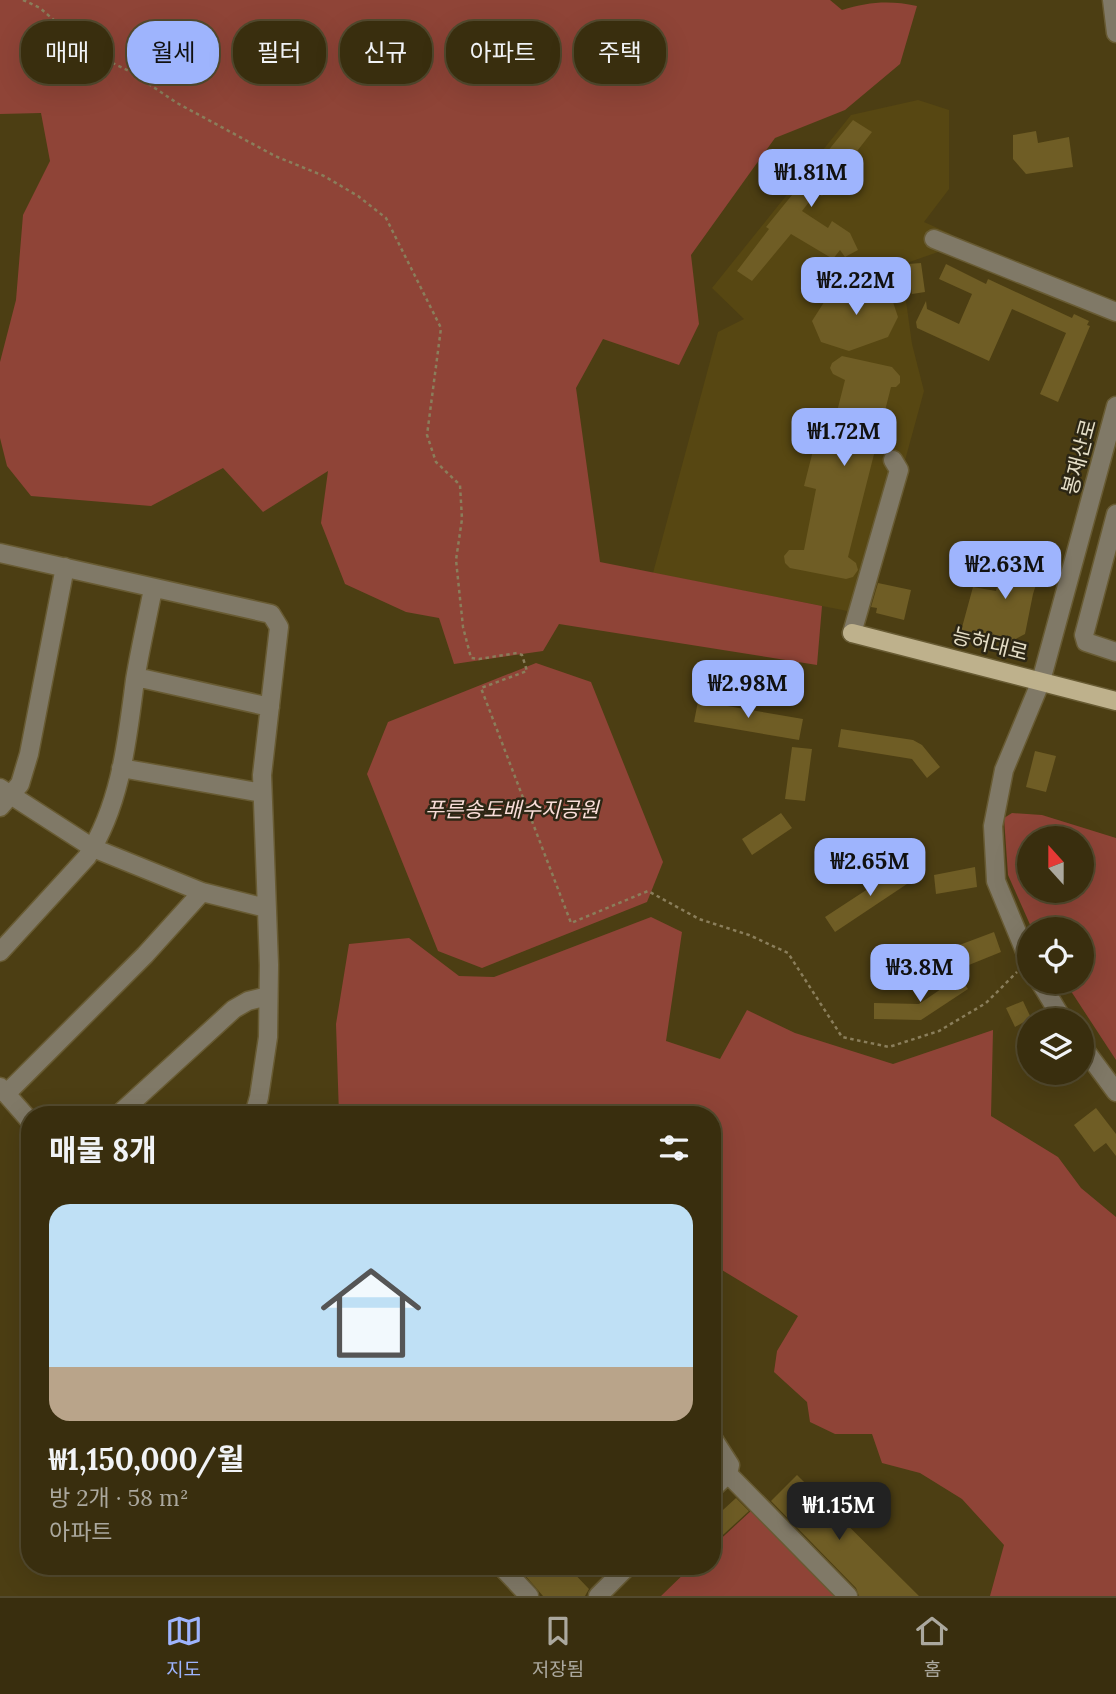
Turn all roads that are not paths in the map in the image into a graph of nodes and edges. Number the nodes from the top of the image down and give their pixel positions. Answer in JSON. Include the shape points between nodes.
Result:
{"nodes":[{"id":1,"x":1112,"y":0,"type":"edge"},
{"id":2,"x":1116,"y":33,"type":"edge"},
{"id":3,"x":934,"y":239,"type":"dead end"},
{"id":4,"x":1116,"y":312,"type":"edge"},
{"id":5,"x":1115,"y":411,"type":"edge"},
{"id":6,"x":893,"y":460,"type":"dead end"},
{"id":7,"x":1116,"y":514,"type":"edge"},
{"id":8,"x":0,"y":553,"type":"edge"},
{"id":9,"x":65,"y":567,"type":"junction"},
{"id":10,"x":153,"y":589,"type":"junction"},
{"id":11,"x":852,"y":634,"type":"joint"},
{"id":12,"x":1116,"y":652,"type":"edge"},
{"id":13,"x":136,"y":677,"type":"junction"},
{"id":14,"x":1041,"y":681,"type":"junction"},
{"id":15,"x":1116,"y":701,"type":"edge"},
{"id":16,"x":270,"y":708,"type":"junction"},
{"id":17,"x":121,"y":768,"type":"junction"},
{"id":18,"x":262,"y":793,"type":"junction"},
{"id":19,"x":3,"y":797,"type":"edge"},
{"id":20,"x":93,"y":848,"type":"junction"},
{"id":21,"x":202,"y":892,"type":"junction"},
{"id":22,"x":266,"y":908,"type":"junction"},
{"id":23,"x":1017,"y":940,"type":"edge"},
{"id":24,"x":0,"y":952,"type":"edge"},
{"id":25,"x":268,"y":996,"type":"junction"},
{"id":26,"x":1094,"y":1062,"type":"edge"},
{"id":27,"x":3,"y":1091,"type":"edge"},
{"id":28,"x":1116,"y":1092,"type":"edge"},
{"id":29,"x":128,"y":1106,"type":"edge"},
{"id":30,"x":256,"y":1106,"type":"edge"},
{"id":31,"x":21,"y":1111,"type":"edge"},
{"id":32,"x":721,"y":1451,"type":"edge"},
{"id":33,"x":728,"y":1474,"type":"junction"},
{"id":34,"x":721,"y":1481,"type":"edge"},
{"id":35,"x":509,"y":1575,"type":"edge"},
{"id":36,"x":619,"y":1575,"type":"edge"},
{"id":37,"x":598,"y":1595,"type":"edge"},
{"id":38,"x":529,"y":1596,"type":"edge"},
{"id":39,"x":848,"y":1596,"type":"edge"}],
"edges":[{"from":1,"to":2,"type":"street"},
{"from":3,"to":4,"type":"street"},
{"from":5,"to":14,"type":"street","name":"봉재산로"},
{"from":6,"to":11,"type":"street","via":[[899,470]]},
{"from":7,"to":12,"type":"street","via":[[1084,635],[1086,642]]},
{"from":8,"to":9,"type":"street"},
{"from":9,"to":10,"type":"street"},
{"from":9,"to":19,"type":"street","via":[[29,754],[20,784]]},
{"from":10,"to":13,"type":"street"},
{"from":10,"to":16,"type":"street","via":[[271,614],[279,627]]},
{"from":11,"to":14,"type":"main road","name":"능허대로"},
{"from":13,"to":16,"type":"street"},
{"from":13,"to":17,"type":"street"},
{"from":14,"to":15,"type":"main road","name":"능허대로"},
{"from":14,"to":23,"type":"street","name":"봉재산로","via":[[1004,770],[993,826],[996,881]]},
{"from":16,"to":18,"type":"street"},
{"from":17,"to":18,"type":"street"},
{"from":17,"to":20,"type":"street","via":[[112,805]]},
{"from":18,"to":22,"type":"street"},
{"from":19,"to":20,"type":"street"},
{"from":20,"to":21,"type":"street"},
{"from":20,"to":24,"type":"street"},
{"from":21,"to":22,"type":"street"},
{"from":21,"to":27,"type":"street","via":[[145,956]]},
{"from":22,"to":25,"type":"street"},
{"from":25,"to":29,"type":"street","via":[[234,1009]]},
{"from":25,"to":30,"type":"street","via":[[268,1037]]},
{"from":26,"to":28,"type":"street"},
{"from":27,"to":31,"type":"street"},
{"from":32,"to":33,"type":"street","via":[[730,1465]]},
{"from":33,"to":34,"type":"street"},
{"from":33,"to":39,"type":"street"},
{"from":35,"to":38,"type":"street"},
{"from":36,"to":37,"type":"street"}]}
